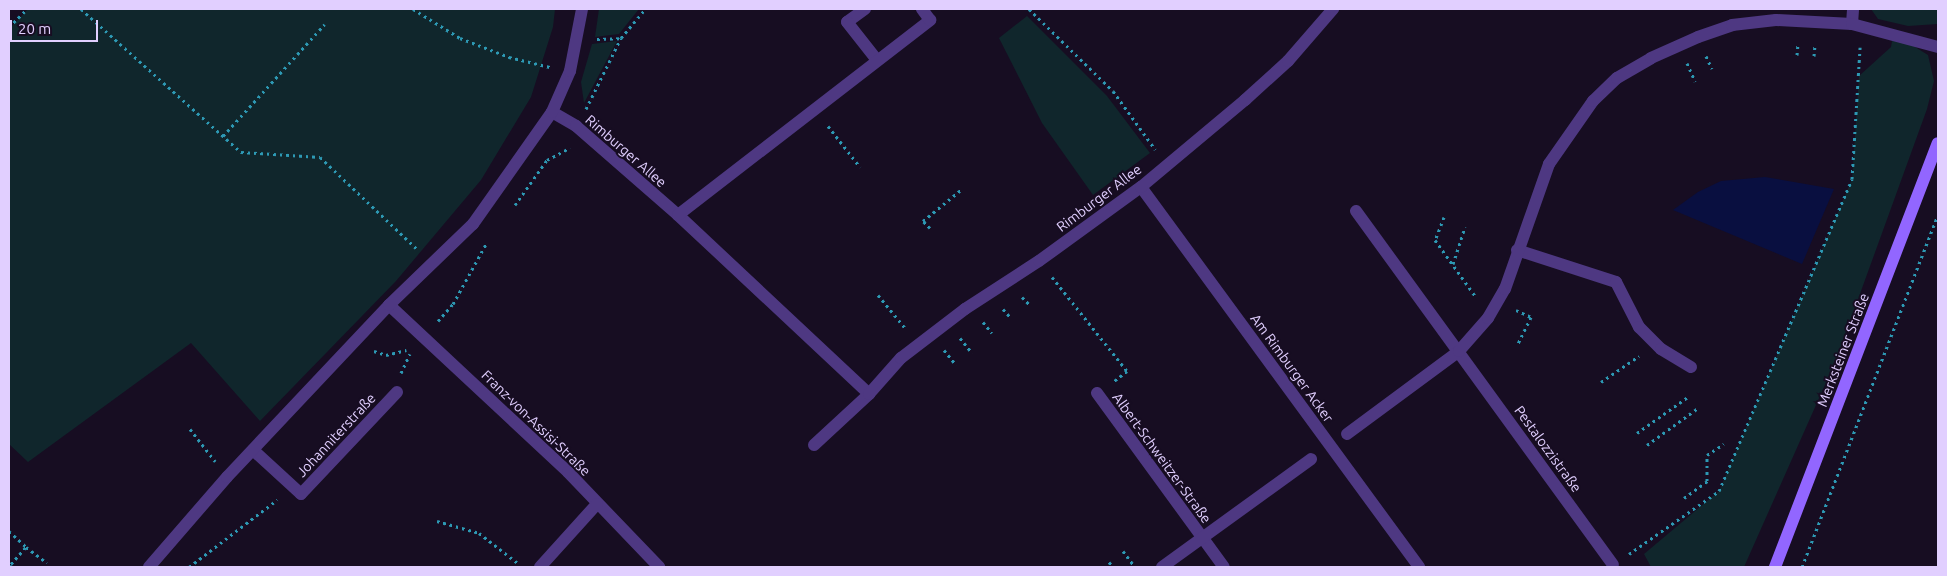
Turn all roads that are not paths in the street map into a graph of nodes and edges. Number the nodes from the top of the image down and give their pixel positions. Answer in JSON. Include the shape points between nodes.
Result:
{"nodes":[{"id":1,"x":582,"y":9,"type":"edge"},
{"id":2,"x":865,"y":9,"type":"edge"},
{"id":3,"x":922,"y":9,"type":"edge"},
{"id":4,"x":1333,"y":9,"type":"edge"},
{"id":5,"x":1853,"y":9,"type":"edge"},
{"id":6,"x":1857,"y":25,"type":"junction"},
{"id":7,"x":1938,"y":47,"type":"edge"},
{"id":8,"x":877,"y":60,"type":"junction"},
{"id":9,"x":552,"y":112,"type":"junction"},
{"id":10,"x":1938,"y":143,"type":"edge"},
{"id":11,"x":1141,"y":187,"type":"junction"},
{"id":12,"x":1356,"y":211,"type":"dead end"},
{"id":13,"x":678,"y":215,"type":"junction"},
{"id":14,"x":1517,"y":250,"type":"junction"},
{"id":15,"x":389,"y":305,"type":"junction"},
{"id":16,"x":1459,"y":351,"type":"junction"},
{"id":17,"x":1691,"y":367,"type":"dead end"},
{"id":18,"x":1097,"y":393,"type":"road end"},
{"id":19,"x":395,"y":394,"type":"road end"},
{"id":20,"x":869,"y":394,"type":"junction"},
{"id":21,"x":1347,"y":434,"type":"dead end"},
{"id":22,"x":814,"y":445,"type":"dead end"},
{"id":23,"x":253,"y":450,"type":"junction"},
{"id":24,"x":1311,"y":460,"type":"dead end"},
{"id":25,"x":597,"y":504,"type":"junction"},
{"id":26,"x":1202,"y":540,"type":"junction"},
{"id":27,"x":1613,"y":565,"type":"road end"},
{"id":28,"x":149,"y":567,"type":"edge"},
{"id":29,"x":540,"y":567,"type":"edge"},
{"id":30,"x":659,"y":567,"type":"edge"},
{"id":31,"x":1162,"y":567,"type":"edge"},
{"id":32,"x":1224,"y":567,"type":"edge"},
{"id":33,"x":1419,"y":567,"type":"edge"},
{"id":34,"x":1775,"y":567,"type":"edge"}],
"edges":[{"from":1,"to":9,"type":"street","via":[[570,71]]},
{"from":2,"to":8,"type":"street","via":[[847,22]]},
{"from":3,"to":8,"type":"street","via":[[930,20]]},
{"from":4,"to":11,"type":"street","name":"Rimburger Allee","via":[[1288,61]]},
{"from":5,"to":6,"type":"street"},
{"from":6,"to":7,"type":"street"},
{"from":6,"to":14,"type":"street","via":[[1776,20],[1732,25],[1651,58],[1617,78],[1593,101],[1549,164]]},
{"from":8,"to":13,"type":"street"},
{"from":9,"to":13,"type":"street","name":"Rimburger Allee","via":[[576,126]]},
{"from":9,"to":15,"type":"street","via":[[473,224]]},
{"from":10,"to":34,"type":"main road","name":"Merksteiner Straße"},
{"from":11,"to":20,"type":"street","name":"Rimburger Allee","via":[[965,309],[902,358]]},
{"from":11,"to":33,"type":"street","name":"Am Rimburger Acker"},
{"from":12,"to":16,"type":"street","name":"Pestalozzistraße"},
{"from":13,"to":20,"type":"street","name":"Rimburger Allee"},
{"from":14,"to":16,"type":"street","via":[[1495,305]]},
{"from":14,"to":17,"type":"street","via":[[1616,282],[1639,327],[1656,344]]},
{"from":15,"to":23,"type":"street"},
{"from":15,"to":25,"type":"street","name":"Franz-von-Assisi-Straße","via":[[568,472]]},
{"from":16,"to":21,"type":"street"},
{"from":16,"to":27,"type":"street","name":"Pestalozzistraße"},
{"from":18,"to":26,"type":"street","name":"Albert-Schweitzer-Straße"},
{"from":19,"to":23,"type":"street","name":"Johanniterstraße","via":[[301,494]]},
{"from":20,"to":22,"type":"street","name":"Rimburger Allee"},
{"from":23,"to":28,"type":"street"},
{"from":24,"to":26,"type":"street","name":"Albert-Schweitzer-Straße"},
{"from":25,"to":29,"type":"street"},
{"from":25,"to":30,"type":"street","name":"Franz-von-Assisi-Straße"},
{"from":26,"to":31,"type":"street","name":"Albert-Schweitzer-Straße"},
{"from":26,"to":32,"type":"street","name":"Albert-Schweitzer-Straße"}]}
